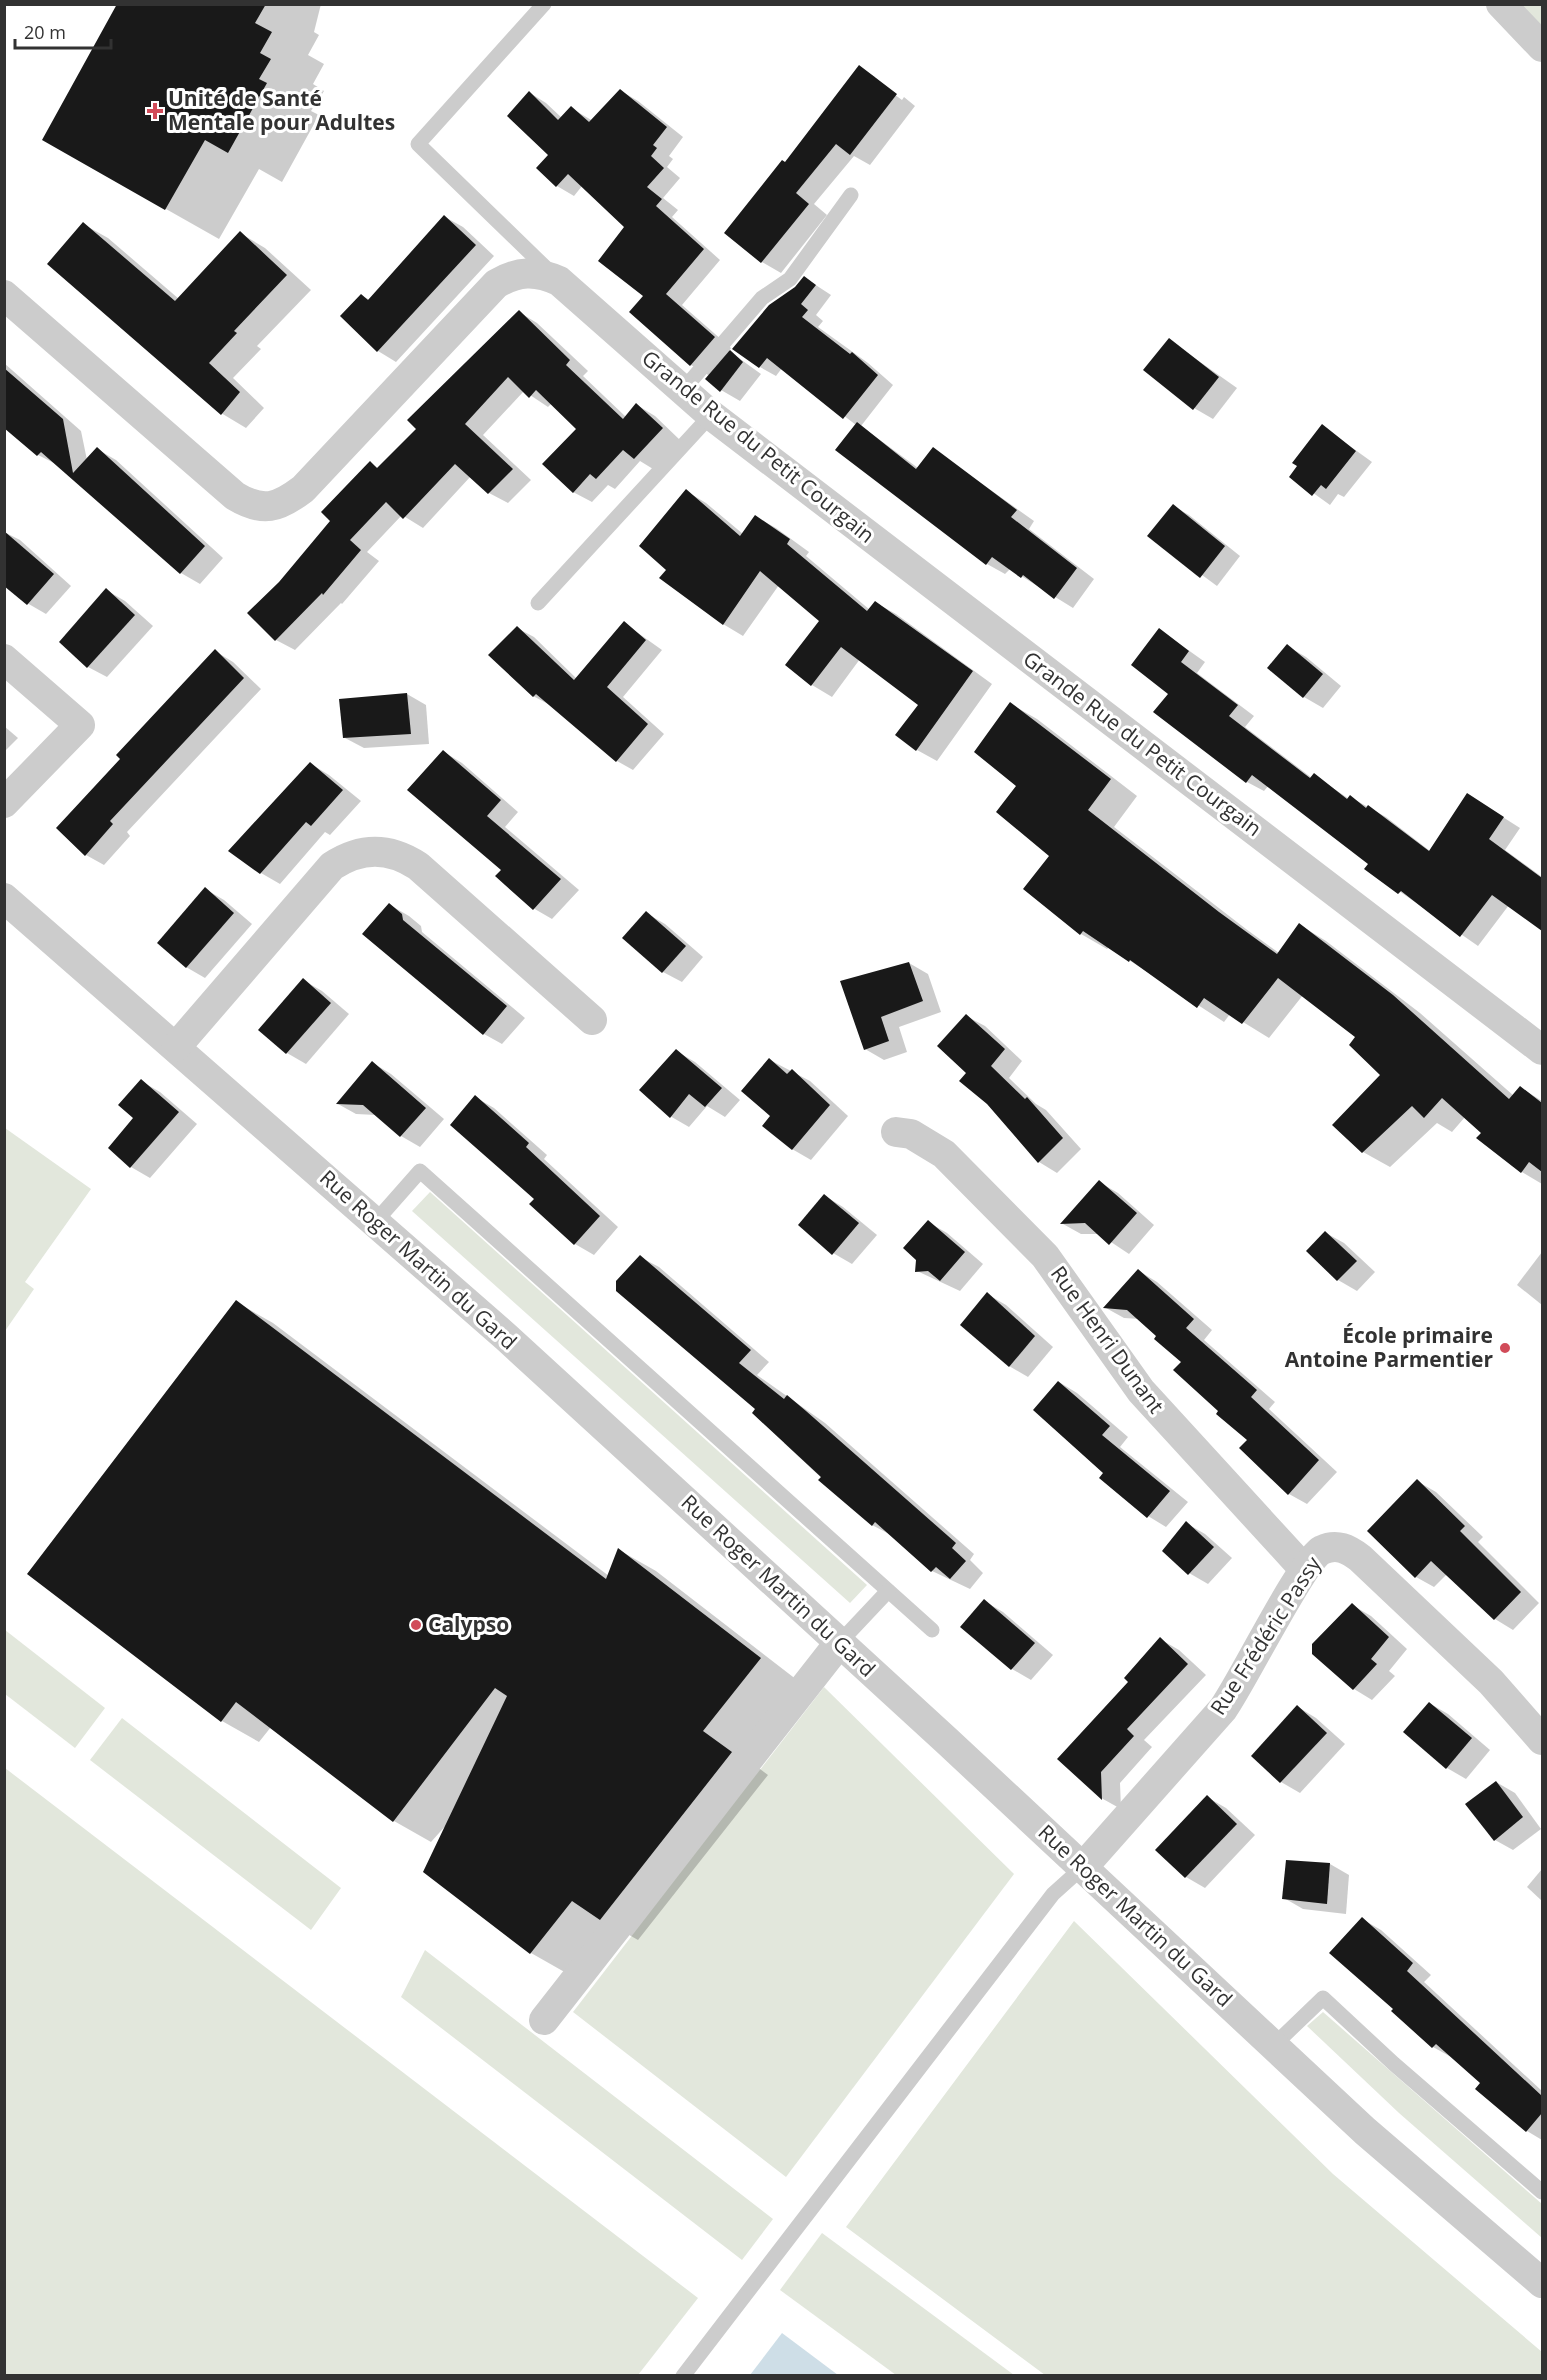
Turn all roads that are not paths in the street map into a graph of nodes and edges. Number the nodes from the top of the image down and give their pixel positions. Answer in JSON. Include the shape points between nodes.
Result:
{"nodes":[{"id":1,"x":544,"y":4,"type":"edge"},
{"id":2,"x":1501,"y":4,"type":"edge"},
{"id":3,"x":1542,"y":47,"type":"edge"},
{"id":4,"x":851,"y":195,"type":"dead end"},
{"id":5,"x":559,"y":281,"type":"junction"},
{"id":6,"x":4,"y":295,"type":"edge"},
{"id":7,"x":682,"y":391,"type":"junction"},
{"id":8,"x":711,"y":415,"type":"junction"},
{"id":9,"x":538,"y":603,"type":"dead end"},
{"id":10,"x":4,"y":659,"type":"edge"},
{"id":11,"x":4,"y":803,"type":"edge"},
{"id":12,"x":4,"y":898,"type":"edge"},
{"id":13,"x":592,"y":1020,"type":"dead end"},
{"id":14,"x":176,"y":1047,"type":"junction"},
{"id":15,"x":1542,"y":1050,"type":"edge"},
{"id":16,"x":896,"y":1132,"type":"dead end"},
{"id":17,"x":375,"y":1222,"type":"junction"},
{"id":18,"x":1304,"y":1569,"type":"junction"},
{"id":19,"x":888,"y":1591,"type":"junction"},
{"id":20,"x":932,"y":1630,"type":"dead end"},
{"id":21,"x":840,"y":1642,"type":"junction"},
{"id":22,"x":1542,"y":1740,"type":"edge"},
{"id":23,"x":1083,"y":1867,"type":"junction"},
{"id":24,"x":544,"y":2020,"type":"dead end"},
{"id":25,"x":1274,"y":2045,"type":"junction"},
{"id":26,"x":1542,"y":2192,"type":"edge"},
{"id":27,"x":1542,"y":2283,"type":"edge"},
{"id":28,"x":683,"y":2376,"type":"edge"}],
"edges":[{"from":1,"to":5,"type":"lane","via":[[418,144]]},
{"from":2,"to":3,"type":"street"},
{"from":4,"to":7,"type":"lane","via":[[790,279],[762,298]]},
{"from":5,"to":6,"type":"street","name":"Grande Rue du Petit Courgain","via":[[533,272],[513,275],[496,285],[303,489],[279,505],[264,507],[250,505],[235,496]]},
{"from":5,"to":7,"type":"street","name":"Grande Rue du Petit Courgain"},
{"from":7,"to":8,"type":"street","name":"Grande Rue du Petit Courgain"},
{"from":8,"to":9,"type":"lane"},
{"from":8,"to":15,"type":"street","name":"Grande Rue du Petit Courgain"},
{"from":10,"to":11,"type":"street","via":[[80,725]]},
{"from":12,"to":14,"type":"street","name":"Rue Roger Martin du Gard"},
{"from":13,"to":14,"type":"street","via":[[418,866],[404,857],[358,852],[332,866]]},
{"from":14,"to":17,"type":"street","name":"Rue Roger Martin du Gard"},
{"from":16,"to":18,"type":"street","name":"Rue Henri Dunant","via":[[911,1134],[944,1154],[1045,1256],[1141,1391]]},
{"from":17,"to":19,"type":"lane","via":[[420,1171]]},
{"from":17,"to":21,"type":"street","name":"Rue Roger Martin du Gard"},
{"from":18,"to":22,"type":"street","name":"Rue Frédéric Passy","via":[[1321,1551],[1330,1547],[1348,1549],[1491,1682]]},
{"from":18,"to":23,"type":"street","name":"Rue Frédéric Passy","via":[[1223,1709]]},
{"from":19,"to":20,"type":"lane"},
{"from":19,"to":21,"type":"lane"},
{"from":21,"to":23,"type":"street","name":"Rue Roger Martin du Gard"},
{"from":21,"to":24,"type":"street"},
{"from":23,"to":25,"type":"street","name":"Rue Roger Martin du Gard"},
{"from":23,"to":28,"type":"lane","via":[[1053,1894]]},
{"from":25,"to":26,"type":"lane","via":[[1323,1998]]},
{"from":25,"to":27,"type":"street","name":"Rue Roger Martin du Gard","via":[[1387,2151]]}]}
